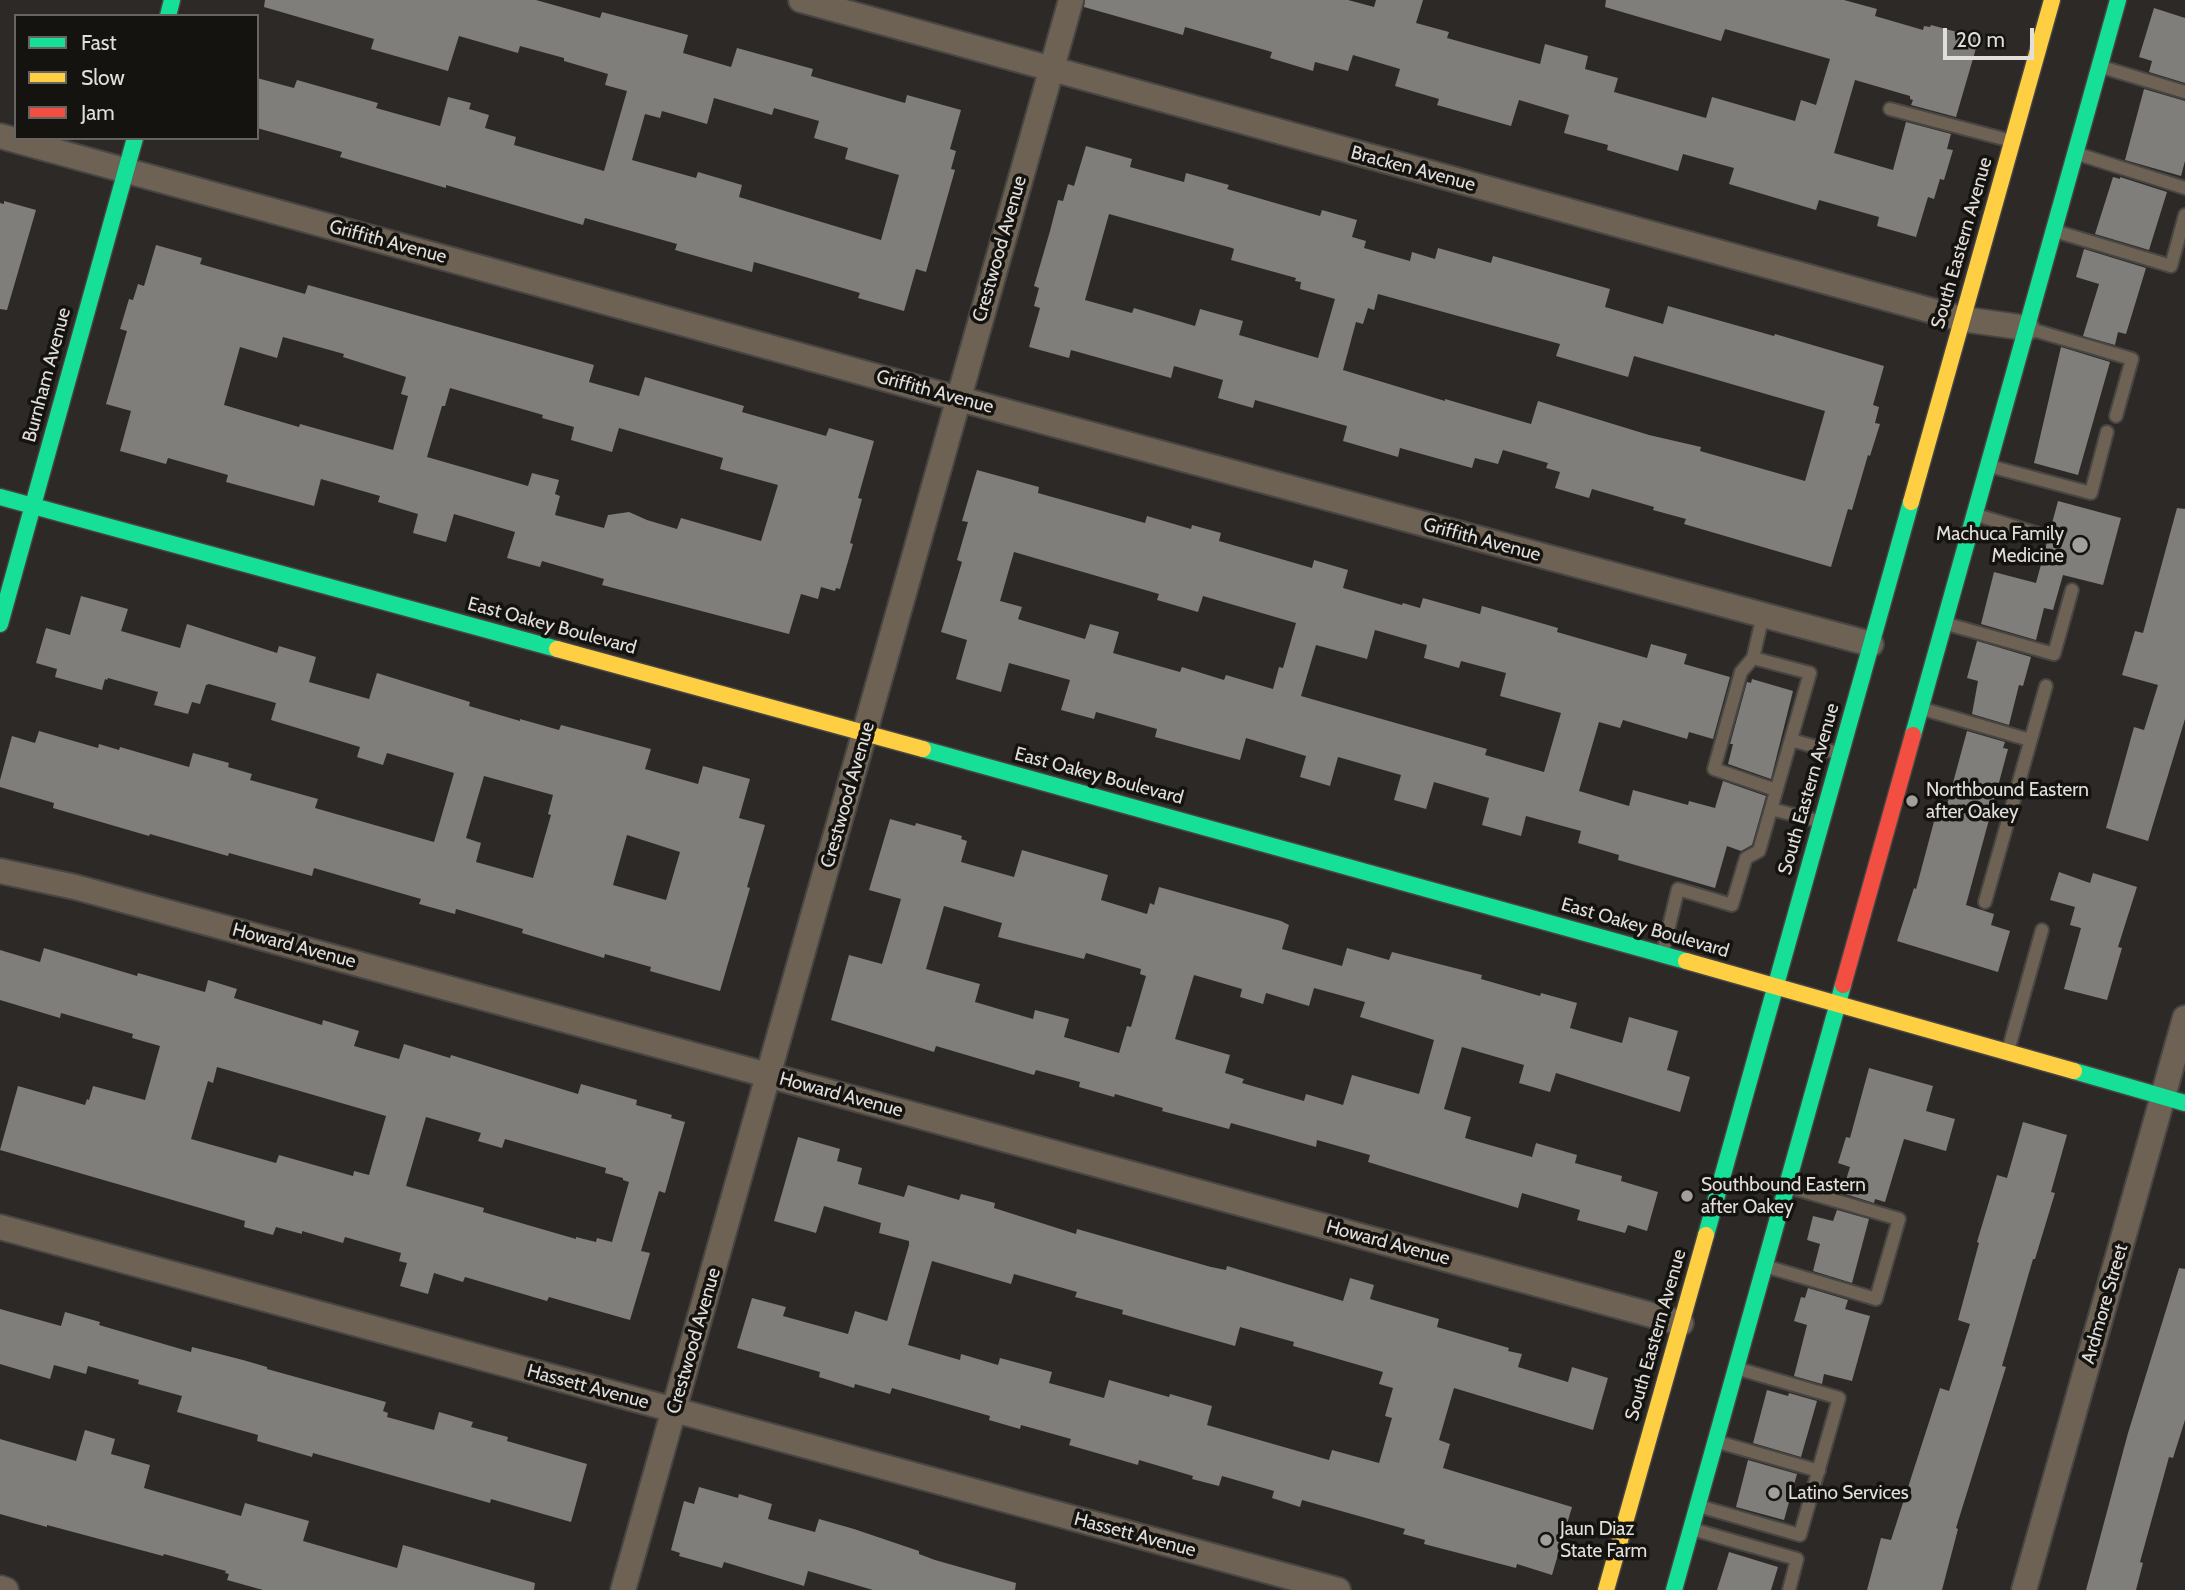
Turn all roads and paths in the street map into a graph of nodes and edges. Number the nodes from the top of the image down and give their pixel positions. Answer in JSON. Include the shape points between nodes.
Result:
{"nodes":[{"id":1,"x":801,"y":0,"type":"edge"},
{"id":2,"x":1071,"y":0,"type":"edge"},
{"id":3,"x":2052,"y":0,"type":"edge"},
{"id":4,"x":2118,"y":0,"type":"edge"},
{"id":5,"x":2100,"y":67,"type":"junction"},
{"id":6,"x":1051,"y":70,"type":"junction"},
{"id":7,"x":2185,"y":92,"type":"edge"},
{"id":8,"x":1890,"y":108,"type":"dead end"},
{"id":9,"x":15,"y":140,"type":"edge"},
{"id":10,"x":134,"y":140,"type":"edge"},
{"id":11,"x":2012,"y":141,"type":"junction"},
{"id":12,"x":2076,"y":153,"type":"junction"},
{"id":13,"x":126,"y":170,"type":"junction"},
{"id":14,"x":2185,"y":188,"type":"edge"},
{"id":15,"x":2185,"y":215,"type":"edge"},
{"id":16,"x":2054,"y":231,"type":"junction"},
{"id":17,"x":1962,"y":319,"type":"junction"},
{"id":18,"x":2027,"y":328,"type":"junction"},
{"id":19,"x":959,"y":398,"type":"junction"},
{"id":20,"x":2116,"y":416,"type":"dead end"},
{"id":21,"x":2107,"y":432,"type":"dead end"},
{"id":22,"x":1988,"y":466,"type":"junction"},
{"id":23,"x":0,"y":497,"type":"edge"},
{"id":24,"x":33,"y":506,"type":"junction"},
{"id":25,"x":1975,"y":514,"type":"junction"},
{"id":26,"x":2039,"y":534,"type":"dead end"},
{"id":27,"x":2073,"y":590,"type":"dead end"},
{"id":28,"x":1763,"y":615,"type":"junction"},
{"id":29,"x":1944,"y":623,"type":"junction"},
{"id":30,"x":0,"y":624,"type":"edge"},
{"id":31,"x":1871,"y":644,"type":"junction"},
{"id":32,"x":1753,"y":658,"type":"junction"},
{"id":33,"x":2046,"y":686,"type":"dead end"},
{"id":34,"x":1921,"y":709,"type":"junction"},
{"id":35,"x":865,"y":733,"type":"junction"},
{"id":36,"x":1791,"y":740,"type":"junction"},
{"id":37,"x":2030,"y":740,"type":"junction"},
{"id":38,"x":1840,"y":754,"type":"junction"},
{"id":39,"x":1776,"y":790,"type":"junction"},
{"id":40,"x":1771,"y":809,"type":"junction"},
{"id":41,"x":1822,"y":821,"type":"junction"},
{"id":42,"x":0,"y":871,"type":"edge"},
{"id":43,"x":1985,"y":902,"type":"dead end"},
{"id":44,"x":2042,"y":930,"type":"dead end"},
{"id":45,"x":1662,"y":954,"type":"junction"},
{"id":46,"x":1775,"y":986,"type":"junction"},
{"id":47,"x":1838,"y":1003,"type":"junction"},
{"id":48,"x":2185,"y":1018,"type":"edge"},
{"id":49,"x":2008,"y":1052,"type":"junction"},
{"id":50,"x":769,"y":1076,"type":"junction"},
{"id":51,"x":2174,"y":1100,"type":"edge"},
{"id":52,"x":1787,"y":1187,"type":"junction"},
{"id":53,"x":0,"y":1227,"type":"edge"},
{"id":54,"x":1765,"y":1266,"type":"junction"},
{"id":55,"x":1681,"y":1323,"type":"junction"},
{"id":56,"x":1736,"y":1368,"type":"junction"},
{"id":57,"x":674,"y":1410,"type":"junction"},
{"id":58,"x":1715,"y":1441,"type":"junction"},
{"id":59,"x":1819,"y":1471,"type":"junction"},
{"id":60,"x":1697,"y":1506,"type":"junction"},
{"id":61,"x":1691,"y":1528,"type":"junction"},
{"id":62,"x":0,"y":1588,"type":"edge"},
{"id":63,"x":6,"y":1590,"type":"edge"},
{"id":64,"x":623,"y":1590,"type":"edge"},
{"id":65,"x":1338,"y":1590,"type":"edge"},
{"id":66,"x":1606,"y":1590,"type":"edge"},
{"id":67,"x":1674,"y":1590,"type":"edge"},
{"id":68,"x":1789,"y":1590,"type":"edge"},
{"id":69,"x":2024,"y":1590,"type":"edge"}],
"edges":[{"from":1,"to":6,"type":"street","name":"Bracken Avenue"},
{"from":2,"to":6,"type":"street","name":"Crestwood Avenue"},
{"from":3,"to":11,"type":"main road","name":"South Eastern Avenue"},
{"from":4,"to":5,"type":"main road"},
{"from":5,"to":7,"type":"lane"},
{"from":5,"to":12,"type":"main road"},
{"from":6,"to":17,"type":"street","name":"Bracken Avenue"},
{"from":6,"to":19,"type":"street","name":"Crestwood Avenue"},
{"from":8,"to":11,"type":"lane"},
{"from":9,"to":13,"type":"street","name":"Griffith Avenue"},
{"from":10,"to":13,"type":"main road","name":"Burnham Avenue"},
{"from":11,"to":17,"type":"main road","name":"South Eastern Avenue"},
{"from":12,"to":14,"type":"lane"},
{"from":12,"to":16,"type":"main road"},
{"from":13,"to":19,"type":"street","name":"Griffith Avenue"},
{"from":13,"to":24,"type":"main road","name":"Burnham Avenue"},
{"from":15,"to":16,"type":"lane","via":[[2171,266]]},
{"from":16,"to":18,"type":"main road"},
{"from":17,"to":18,"type":"street","name":"Bracken Avenue"},
{"from":17,"to":31,"type":"main road","name":"South Eastern Avenue"},
{"from":18,"to":20,"type":"lane","via":[[2132,359]]},
{"from":18,"to":22,"type":"main road"},
{"from":19,"to":28,"type":"street","name":"Griffith Avenue"},
{"from":19,"to":35,"type":"street","name":"Crestwood Avenue"},
{"from":21,"to":22,"type":"lane","via":[[2091,493]]},
{"from":22,"to":25,"type":"main road"},
{"from":23,"to":24,"type":"main road","name":"East Oakey Boulevard"},
{"from":24,"to":30,"type":"main road","name":"Burnham Avenue"},
{"from":24,"to":35,"type":"main road","name":"East Oakey Boulevard"},
{"from":25,"to":26,"type":"lane"},
{"from":25,"to":29,"type":"main road"},
{"from":27,"to":29,"type":"lane","via":[[2054,654]]},
{"from":28,"to":31,"type":"street","name":"Griffith Avenue"},
{"from":28,"to":32,"type":"lane"},
{"from":29,"to":34,"type":"main road"},
{"from":31,"to":38,"type":"main road","name":"South Eastern Avenue"},
{"from":32,"to":36,"type":"lane","via":[[1810,673]]},
{"from":32,"to":39,"type":"lane","via":[[1741,672],[1714,769]]},
{"from":33,"to":37,"type":"lane"},
{"from":34,"to":37,"type":"lane"},
{"from":34,"to":47,"type":"main road"},
{"from":35,"to":45,"type":"main road","name":"East Oakey Boulevard"},
{"from":35,"to":50,"type":"street","name":"Crestwood Avenue"},
{"from":36,"to":38,"type":"lane"},
{"from":36,"to":39,"type":"lane"},
{"from":37,"to":43,"type":"lane"},
{"from":38,"to":41,"type":"main road","name":"South Eastern Avenue"},
{"from":39,"to":40,"type":"lane"},
{"from":40,"to":41,"type":"lane"},
{"from":40,"to":45,"type":"lane","via":[[1759,851],[1746,858],[1732,905],[1678,889]]},
{"from":41,"to":46,"type":"main road","name":"South Eastern Avenue"},
{"from":42,"to":50,"type":"street","name":"Howard Avenue","via":[[89,891]]},
{"from":44,"to":49,"type":"lane"},
{"from":45,"to":46,"type":"main road","name":"East Oakey Boulevard"},
{"from":46,"to":47,"type":"main road","name":"East Oakey Boulevard"},
{"from":46,"to":55,"type":"main road","name":"South Eastern Avenue"},
{"from":47,"to":49,"type":"main road","name":"East Oakey Boulevard"},
{"from":47,"to":52,"type":"main road"},
{"from":48,"to":51,"type":"street","name":"Ardmore Street"},
{"from":49,"to":51,"type":"main road","name":"East Oakey Boulevard"},
{"from":50,"to":55,"type":"street","name":"Howard Avenue"},
{"from":50,"to":57,"type":"street","name":"Crestwood Avenue"},
{"from":51,"to":69,"type":"street","name":"Ardmore Street"},
{"from":52,"to":54,"type":"main road"},
{"from":52,"to":54,"type":"lane","via":[[1899,1219],[1876,1299]]},
{"from":53,"to":57,"type":"street","name":"Hassett Avenue"},
{"from":54,"to":56,"type":"main road"},
{"from":55,"to":66,"type":"main road","name":"South Eastern Avenue"},
{"from":56,"to":58,"type":"main road"},
{"from":56,"to":59,"type":"lane","via":[[1839,1398]]},
{"from":57,"to":64,"type":"street","name":"Crestwood Avenue"},
{"from":57,"to":65,"type":"street","name":"Hassett Avenue"},
{"from":58,"to":59,"type":"lane"},
{"from":58,"to":60,"type":"main road"},
{"from":59,"to":60,"type":"lane","via":[[1800,1535]]},
{"from":60,"to":61,"type":"main road"},
{"from":61,"to":67,"type":"main road"},
{"from":61,"to":68,"type":"lane","via":[[1797,1559]]},
{"from":62,"to":63,"type":"street"}]}
